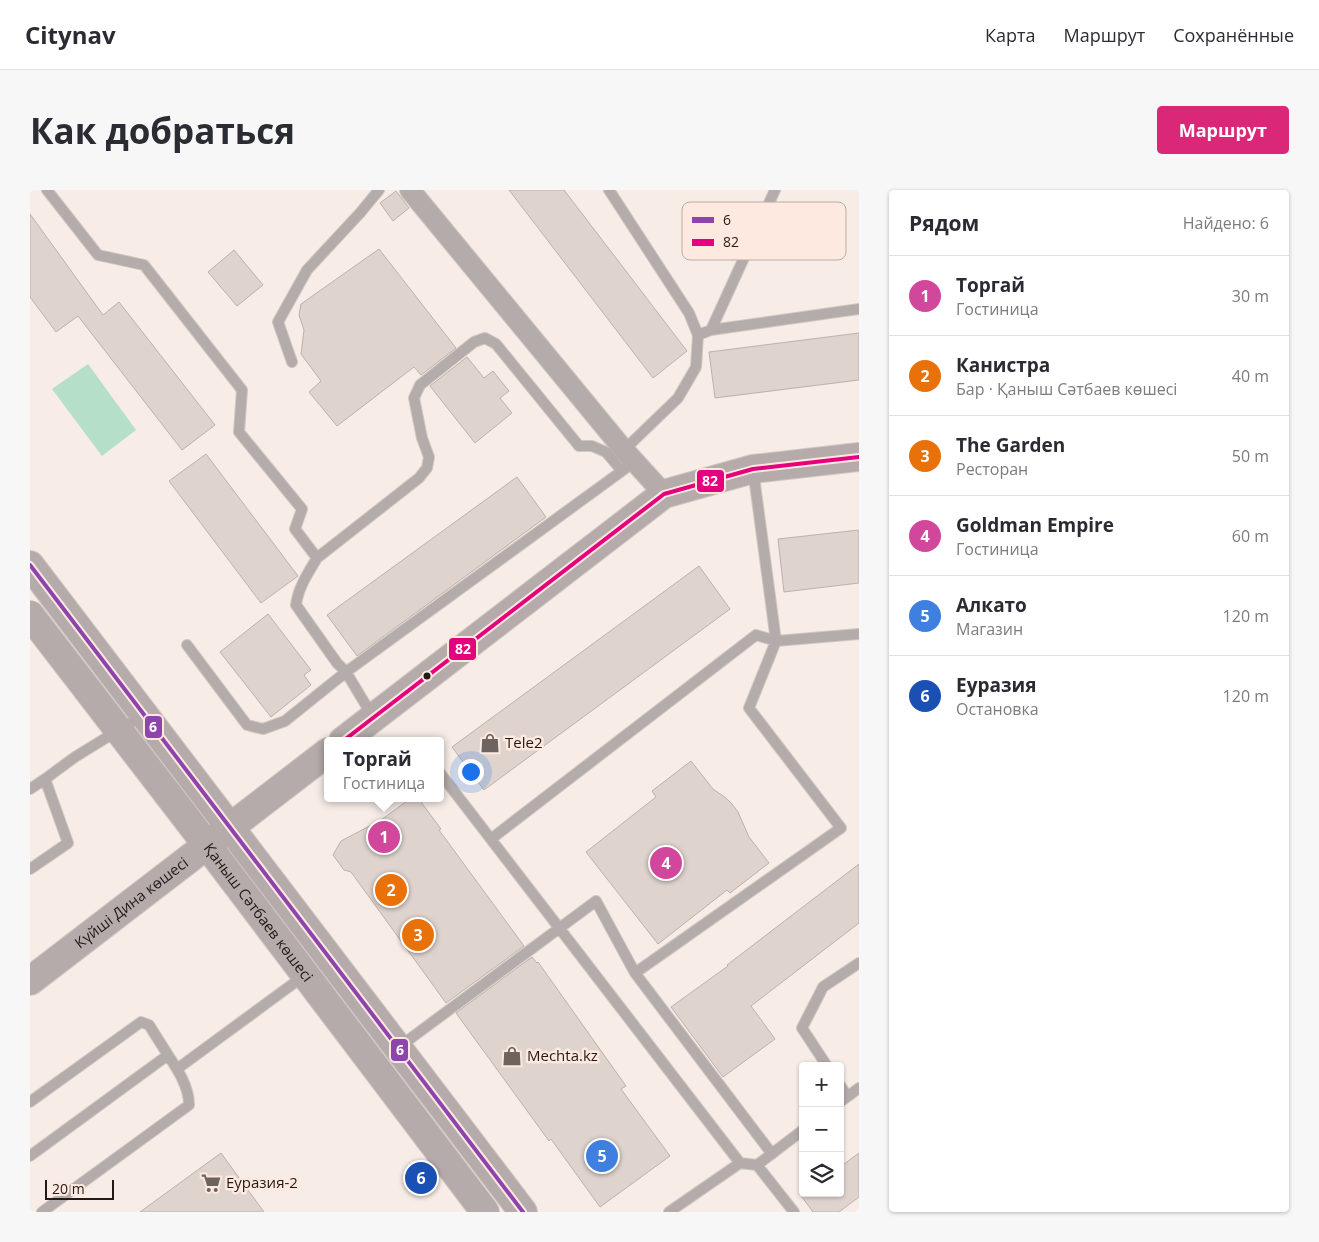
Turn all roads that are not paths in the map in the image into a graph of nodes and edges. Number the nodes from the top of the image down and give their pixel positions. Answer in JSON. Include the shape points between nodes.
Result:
{"nodes":[{"id":1,"x":47,"y":190,"type":"edge"},
{"id":2,"x":379,"y":190,"type":"edge"},
{"id":3,"x":410,"y":190,"type":"edge"},
{"id":4,"x":609,"y":190,"type":"edge"},
{"id":5,"x":775,"y":190,"type":"edge"},
{"id":6,"x":770,"y":202,"type":"edge"},
{"id":7,"x":743,"y":260,"type":"edge"},
{"id":8,"x":859,"y":309,"type":"edge"},
{"id":9,"x":711,"y":330,"type":"junction"},
{"id":10,"x":698,"y":335,"type":"junction"},
{"id":11,"x":292,"y":362,"type":"dead end"},
{"id":12,"x":859,"y":457,"type":"edge"},
{"id":13,"x":627,"y":461,"type":"junction"},
{"id":14,"x":753,"y":469,"type":"junction"},
{"id":15,"x":664,"y":494,"type":"junction"},
{"id":16,"x":317,"y":558,"type":"junction"},
{"id":17,"x":30,"y":565,"type":"edge"},
{"id":18,"x":30,"y":614,"type":"edge"},
{"id":19,"x":859,"y":634,"type":"edge"},
{"id":20,"x":776,"y":640,"type":"junction"},
{"id":21,"x":187,"y":646,"type":"dead end"},
{"id":22,"x":346,"y":672,"type":"junction"},
{"id":23,"x":144,"y":714,"type":"junction"},
{"id":24,"x":373,"y":717,"type":"junction"},
{"id":25,"x":118,"y":730,"type":"junction"},
{"id":26,"x":348,"y":737,"type":"edge"},
{"id":27,"x":324,"y":755,"type":"edge"},
{"id":28,"x":444,"y":778,"type":"edge"},
{"id":29,"x":45,"y":779,"type":"junction"},
{"id":30,"x":30,"y":789,"type":"edge"},
{"id":31,"x":230,"y":827,"type":"junction"},
{"id":32,"x":491,"y":839,"type":"junction"},
{"id":33,"x":207,"y":845,"type":"junction"},
{"id":34,"x":30,"y":868,"type":"edge"},
{"id":35,"x":560,"y":929,"type":"junction"},
{"id":36,"x":859,"y":963,"type":"edge"},
{"id":37,"x":635,"y":973,"type":"junction"},
{"id":38,"x":305,"y":974,"type":"junction"},
{"id":39,"x":30,"y":981,"type":"edge"},
{"id":40,"x":398,"y":1048,"type":"junction"},
{"id":41,"x":168,"y":1055,"type":"junction"},
{"id":42,"x":824,"y":1062,"type":"edge"},
{"id":43,"x":177,"y":1069,"type":"junction"},
{"id":44,"x":859,"y":1088,"type":"edge"},
{"id":45,"x":844,"y":1099,"type":"edge"},
{"id":46,"x":30,"y":1102,"type":"edge"},
{"id":47,"x":799,"y":1133,"type":"edge"},
{"id":48,"x":772,"y":1154,"type":"junction"},
{"id":49,"x":30,"y":1156,"type":"edge"},
{"id":50,"x":740,"y":1163,"type":"junction"},
{"id":51,"x":757,"y":1165,"type":"junction"},
{"id":52,"x":42,"y":1212,"type":"edge"},
{"id":53,"x":485,"y":1212,"type":"edge"},
{"id":54,"x":523,"y":1212,"type":"edge"},
{"id":55,"x":669,"y":1212,"type":"edge"},
{"id":56,"x":794,"y":1212,"type":"edge"}],
"edges":[{"from":1,"to":16,"type":"lane","via":[[98,255],[144,265],[242,390],[238,432],[302,508],[295,529]]},
{"from":2,"to":11,"type":"lane","via":[[307,270],[278,322]]},
{"from":3,"to":13,"type":"street"},
{"from":4,"to":10,"type":"lane","via":[[689,313]]},
{"from":5,"to":6,"type":"lane"},
{"from":7,"to":9,"type":"lane"},
{"from":8,"to":9,"type":"lane"},
{"from":9,"to":10,"type":"lane"},
{"from":10,"to":13,"type":"lane","via":[[696,367],[678,398]]},
{"from":12,"to":14,"type":"main road"},
{"from":13,"to":15,"type":"street"},
{"from":13,"to":16,"type":"lane","via":[[592,446],[579,446],[496,344],[485,338],[474,342],[420,385],[414,398],[429,457],[427,468],[419,478]]},
{"from":13,"to":22,"type":"lane"},
{"from":14,"to":15,"type":"main road"},
{"from":14,"to":20,"type":"lane"},
{"from":15,"to":24,"type":"main road"},
{"from":16,"to":22,"type":"lane","via":[[297,596],[296,605],[336,663]]},
{"from":17,"to":23,"type":"main road","name":"Қаныш Сәтбаев көшесі"},
{"from":18,"to":25,"type":"main road","name":"Қаныш Сәтбаев көшесі"},
{"from":19,"to":20,"type":"lane"},
{"from":20,"to":32,"type":"lane","via":[[756,635]]},
{"from":20,"to":37,"type":"lane","via":[[749,708],[841,828]]},
{"from":21,"to":22,"type":"lane","via":[[247,725],[263,729],[285,721]]},
{"from":22,"to":24,"type":"lane"},
{"from":23,"to":25,"type":"lane"},
{"from":23,"to":31,"type":"main road","name":"Қаныш Сәтбаев көшесі"},
{"from":24,"to":26,"type":"main road"},
{"from":25,"to":29,"type":"lane"},
{"from":25,"to":33,"type":"main road","name":"Қаныш Сәтбаев көшесі"},
{"from":27,"to":31,"type":"main road","name":"Күйші Дина көшесі"},
{"from":28,"to":32,"type":"lane"},
{"from":29,"to":30,"type":"lane"},
{"from":29,"to":34,"type":"lane","via":[[68,843]]},
{"from":31,"to":33,"type":"main road","name":"Күйші Дина көшесі"},
{"from":31,"to":40,"type":"main road","name":"Қаныш Сәтбаев көшесі"},
{"from":32,"to":35,"type":"lane"},
{"from":33,"to":38,"type":"main road","name":"Қаныш Сәтбаев көшесі"},
{"from":33,"to":39,"type":"main road","name":"Күйші Дина көшесі"},
{"from":35,"to":37,"type":"lane","via":[[596,901]]},
{"from":35,"to":40,"type":"lane"},
{"from":35,"to":50,"type":"lane"},
{"from":36,"to":42,"type":"lane","via":[[823,987],[802,1028]]},
{"from":37,"to":48,"type":"lane"},
{"from":38,"to":43,"type":"lane"},
{"from":38,"to":53,"type":"main road","name":"Қаныш Сәтбаев көшесі"},
{"from":40,"to":54,"type":"main road","name":"Қаныш Сәтбаев көшесі"},
{"from":41,"to":43,"type":"lane"},
{"from":41,"to":46,"type":"lane","via":[[149,1025],[141,1022]]},
{"from":41,"to":49,"type":"lane"},
{"from":43,"to":52,"type":"lane","via":[[189,1096],[189,1105]]},
{"from":44,"to":45,"type":"lane"},
{"from":47,"to":48,"type":"lane"},
{"from":48,"to":51,"type":"lane"},
{"from":50,"to":51,"type":"lane"},
{"from":50,"to":55,"type":"lane"},
{"from":51,"to":56,"type":"lane"}]}
